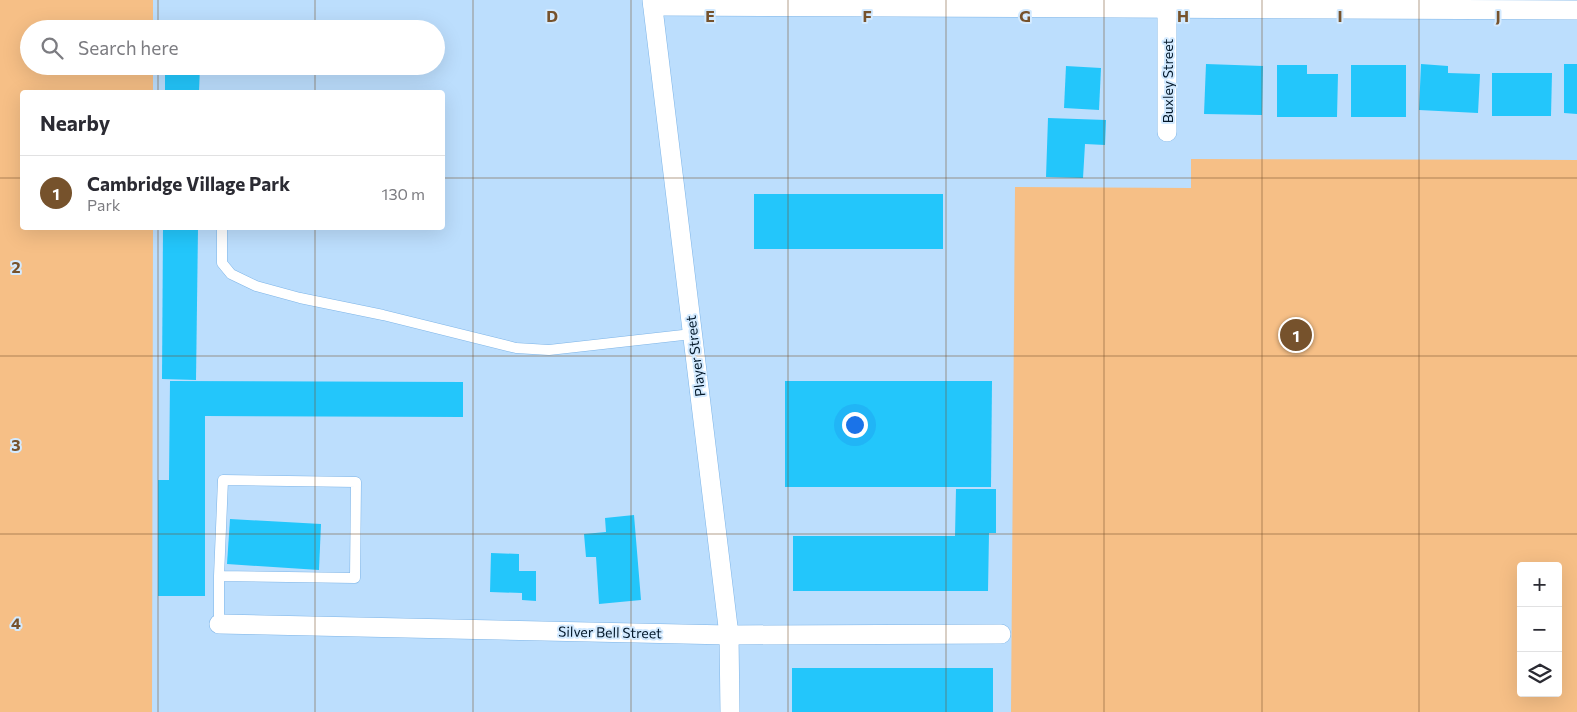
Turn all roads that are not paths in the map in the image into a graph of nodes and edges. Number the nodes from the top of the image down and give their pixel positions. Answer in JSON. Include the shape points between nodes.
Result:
{"nodes":[{"id":1,"x":652,"y":3,"type":"edge"},
{"id":2,"x":1167,"y":4,"type":"edge"},
{"id":3,"x":1577,"y":10,"type":"edge"},
{"id":4,"x":1167,"y":132,"type":"dead end"},
{"id":5,"x":222,"y":230,"type":"edge"},
{"id":6,"x":692,"y":334,"type":"junction"},
{"id":7,"x":219,"y":576,"type":"junction"},
{"id":8,"x":219,"y":624,"type":"joint"},
{"id":9,"x":1001,"y":634,"type":"dead end"},
{"id":10,"x":728,"y":635,"type":"junction"},
{"id":11,"x":730,"y":712,"type":"edge"}],
"edges":[{"from":1,"to":2,"type":"street"},
{"from":1,"to":6,"type":"street","name":"Player Street"},
{"from":2,"to":3,"type":"street"},
{"from":2,"to":4,"type":"street","name":"Buxley Street"},
{"from":5,"to":6,"type":"lane","via":[[222,262],[231,274],[256,286],[516,348],[549,350]]},
{"from":6,"to":10,"type":"street","name":"Player Street"},
{"from":7,"to":7,"type":"lane","via":[[223,480],[356,482],[355,578]]},
{"from":7,"to":8,"type":"lane"},
{"from":8,"to":10,"type":"street","name":"Silver Bell Street"},
{"from":9,"to":10,"type":"street","name":"Silver Bell Street"},
{"from":10,"to":11,"type":"street","name":"Player Street"}]}
